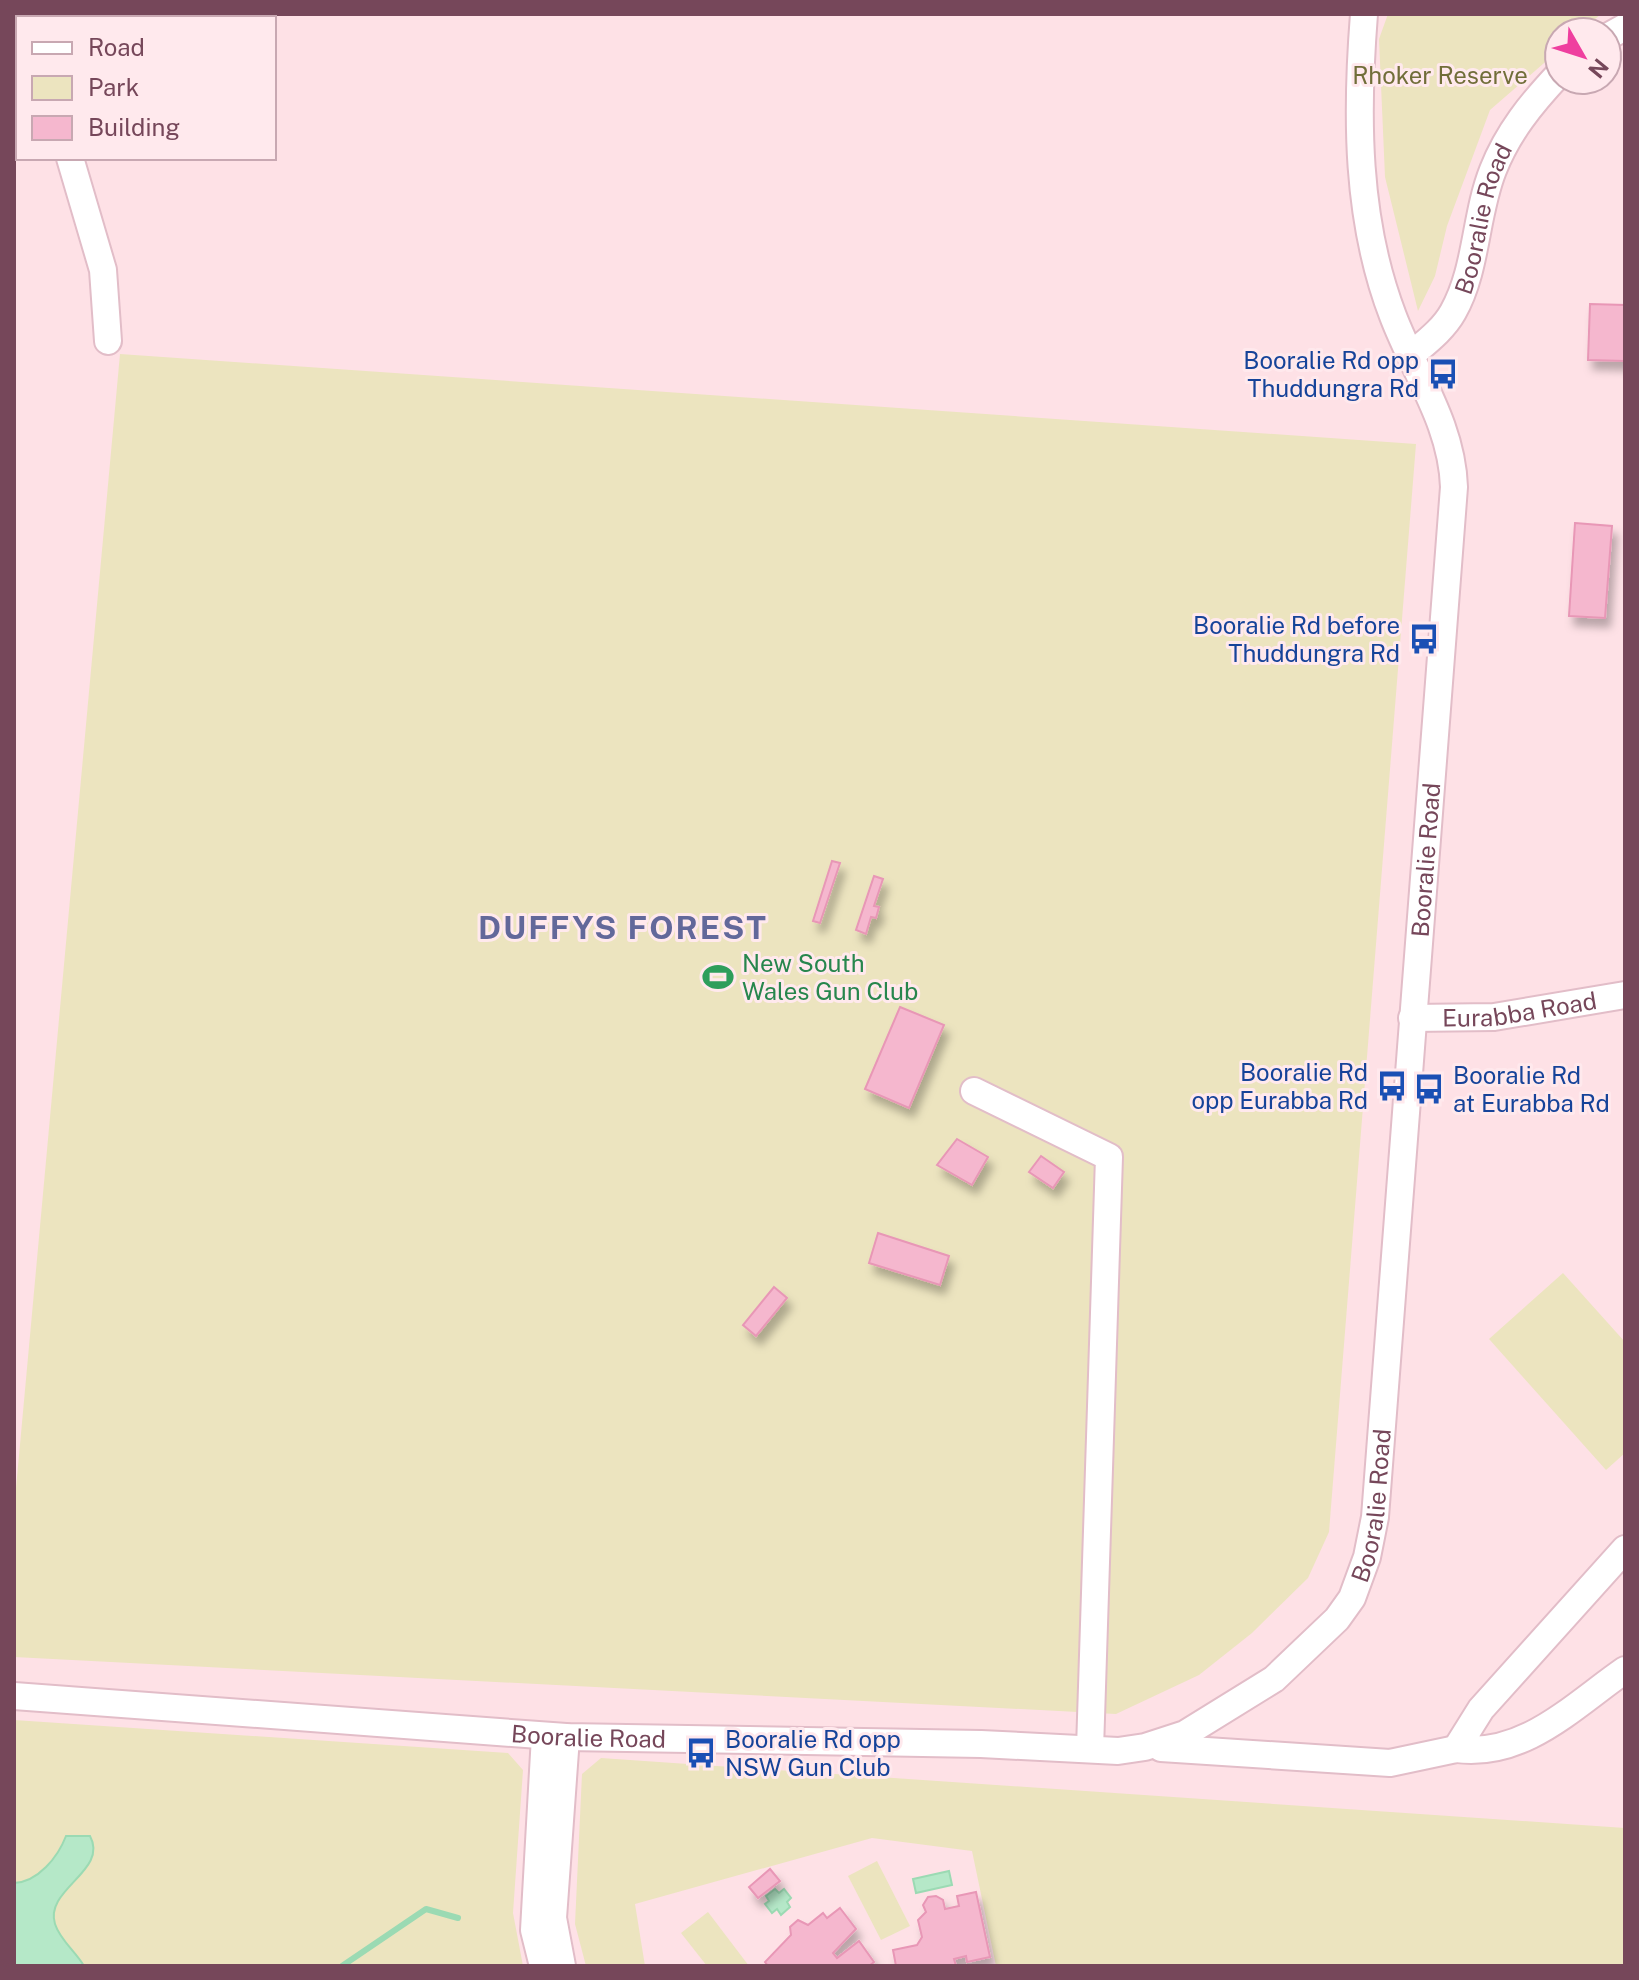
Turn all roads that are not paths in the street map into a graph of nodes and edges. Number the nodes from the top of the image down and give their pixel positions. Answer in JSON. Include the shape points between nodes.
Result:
{"nodes":[{"id":1,"x":1364,"y":14,"type":"edge"},
{"id":2,"x":1543,"y":91,"type":"edge"},
{"id":3,"x":71,"y":160,"type":"edge"},
{"id":4,"x":108,"y":341,"type":"dead end"},
{"id":5,"x":1410,"y":356,"type":"junction"},
{"id":6,"x":1625,"y":995,"type":"edge"},
{"id":7,"x":1412,"y":1018,"type":"junction"},
{"id":8,"x":974,"y":1091,"type":"dead end"},
{"id":9,"x":1625,"y":1549,"type":"edge"},
{"id":10,"x":1625,"y":1670,"type":"edge"},
{"id":11,"x":14,"y":1696,"type":"edge"},
{"id":12,"x":556,"y":1736,"type":"junction"},
{"id":13,"x":1145,"y":1747,"type":"junction"},
{"id":14,"x":1090,"y":1749,"type":"junction"},
{"id":15,"x":1456,"y":1749,"type":"junction"},
{"id":16,"x":543,"y":1966,"type":"edge"},
{"id":17,"x":562,"y":1966,"type":"edge"}],
"edges":[{"from":1,"to":5,"type":"street","via":[[1359,123],[1365,202],[1384,291]]},
{"from":2,"to":5,"type":"street","name":"Booralie Road","via":[[1504,144],[1454,312]]},
{"from":3,"to":4,"type":"street","via":[[103,270]]},
{"from":5,"to":7,"type":"street","name":"Booralie Road","via":[[1445,431],[1454,487]]},
{"from":6,"to":7,"type":"street","name":"Eurabba Road","via":[[1494,1017]]},
{"from":7,"to":13,"type":"street","name":"Booralie Road","via":[[1375,1517],[1352,1598],[1274,1679],[1185,1734]]},
{"from":8,"to":14,"type":"street","via":[[1109,1157]]},
{"from":9,"to":15,"type":"street","via":[[1481,1709]]},
{"from":10,"to":15,"type":"street","via":[[1527,1740],[1478,1752]]},
{"from":11,"to":12,"type":"street","name":"Booralie Road"},
{"from":12,"to":14,"type":"street","name":"Booralie Road"},
{"from":12,"to":16,"type":"street","via":[[534,1930]]},
{"from":12,"to":17,"type":"street","via":[[553,1918]]},
{"from":13,"to":14,"type":"street","name":"Booralie Road"},
{"from":13,"to":15,"type":"street","via":[[1390,1763]]}]}
